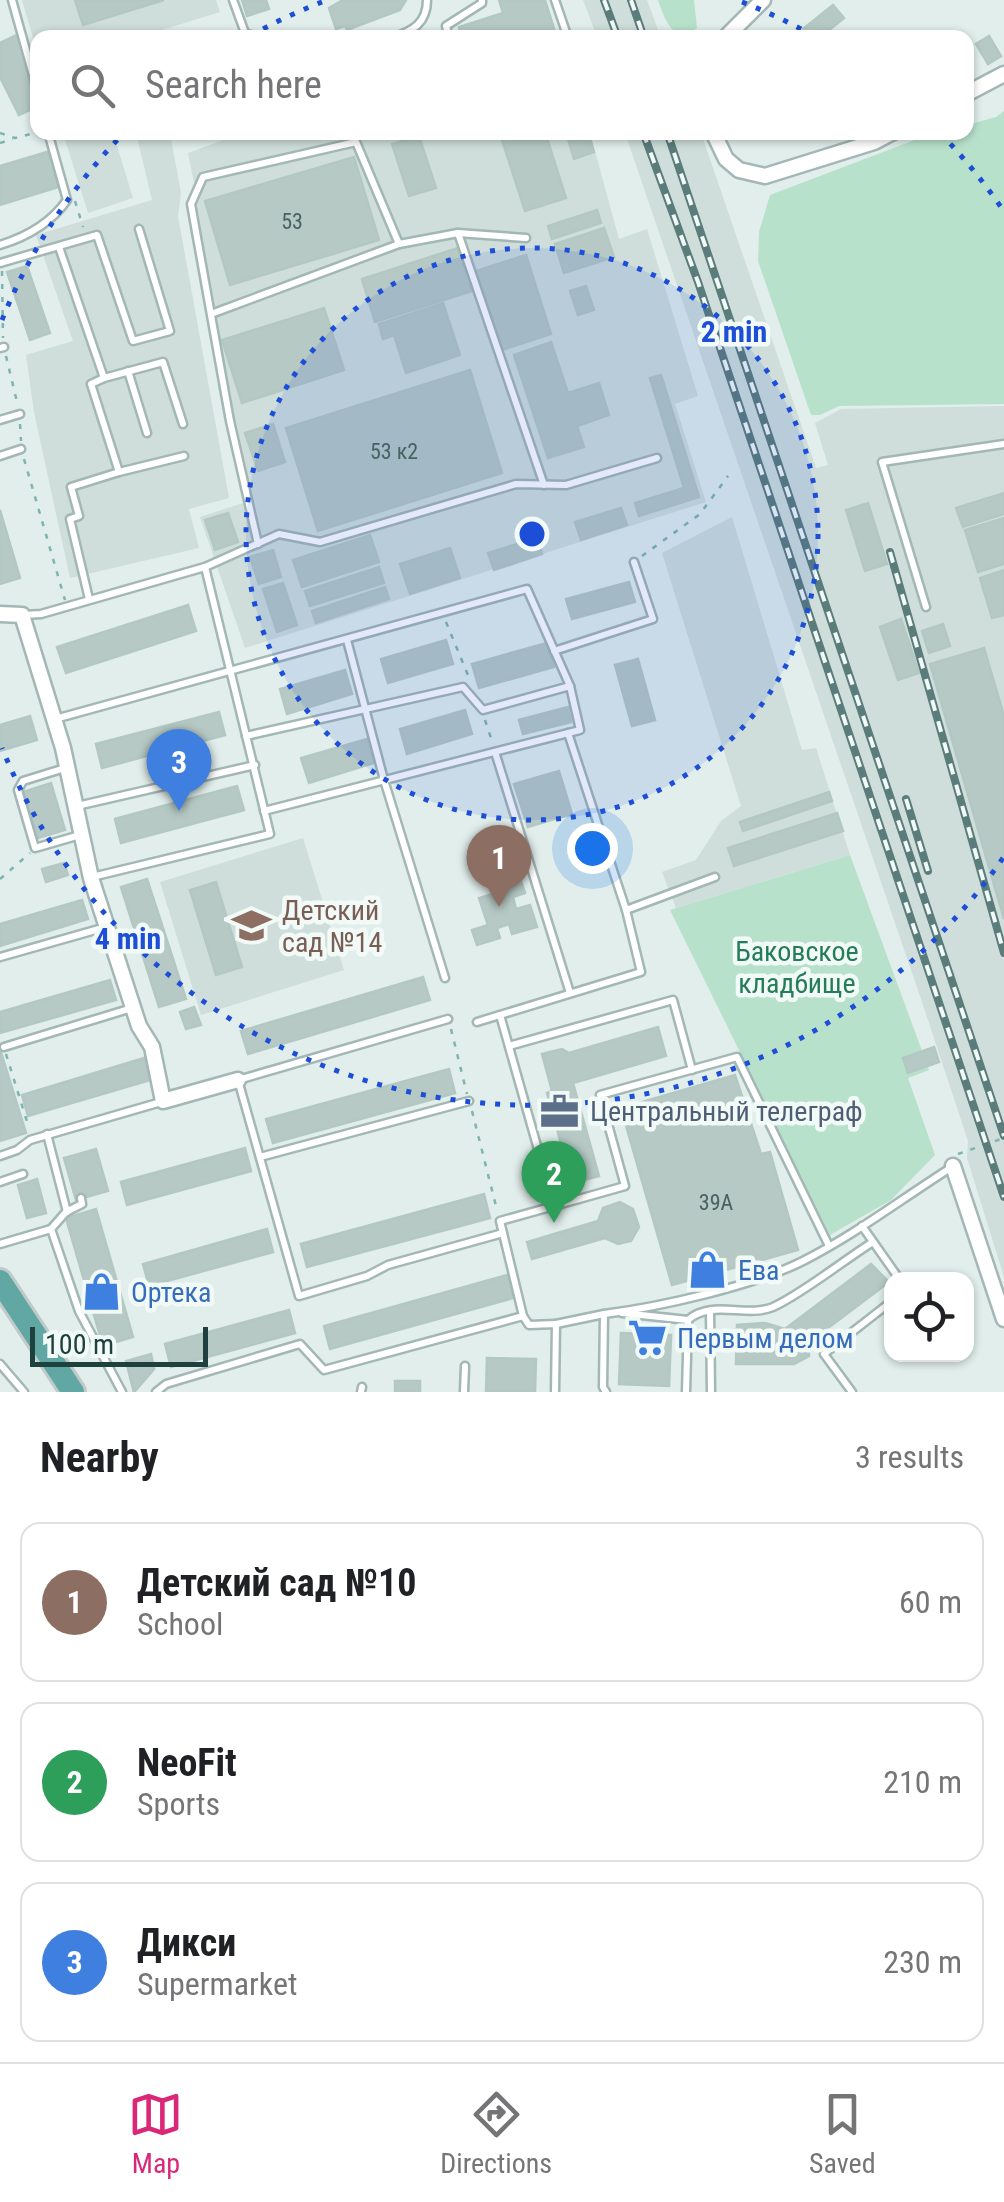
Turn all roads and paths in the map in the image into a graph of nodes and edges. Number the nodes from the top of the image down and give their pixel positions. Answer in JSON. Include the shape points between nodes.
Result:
{"nodes":[{"id":1,"x":12,"y":0,"type":"edge"},
{"id":2,"x":233,"y":0,"type":"edge"},
{"id":3,"x":427,"y":0,"type":"edge"},
{"id":4,"x":482,"y":0,"type":"edge"},
{"id":5,"x":555,"y":0,"type":"edge"},
{"id":6,"x":763,"y":0,"type":"edge"},
{"id":7,"x":244,"y":30,"type":"edge"},
{"id":8,"x":411,"y":30,"type":"edge"},
{"id":9,"x":447,"y":30,"type":"edge"},
{"id":10,"x":565,"y":30,"type":"edge"},
{"id":11,"x":733,"y":30,"type":"edge"},
{"id":12,"x":30,"y":64,"type":"edge"},
{"id":13,"x":1004,"y":74,"type":"edge"},
{"id":14,"x":974,"y":90,"type":"edge"},
{"id":15,"x":0,"y":133,"type":"edge"},
{"id":16,"x":30,"y":134,"type":"edge"},
{"id":17,"x":15,"y":138,"type":"junction"},
{"id":18,"x":50,"y":140,"type":"edge"},
{"id":19,"x":718,"y":140,"type":"edge"},
{"id":20,"x":878,"y":140,"type":"edge"},
{"id":21,"x":0,"y":143,"type":"edge"},
{"id":22,"x":139,"y":229,"type":"dead end"},
{"id":23,"x":458,"y":233,"type":"junction"},
{"id":24,"x":526,"y":238,"type":"dead end"},
{"id":25,"x":399,"y":244,"type":"junction"},
{"id":26,"x":0,"y":245,"type":"edge"},
{"id":27,"x":59,"y":246,"type":"junction"},
{"id":28,"x":2,"y":262,"type":"edge"},
{"id":29,"x":211,"y":314,"type":"junction"},
{"id":30,"x":2,"y":348,"type":"edge"},
{"id":31,"x":128,"y":372,"type":"junction"},
{"id":32,"x":104,"y":378,"type":"junction"},
{"id":33,"x":20,"y":414,"type":"junction"},
{"id":34,"x":0,"y":420,"type":"edge"},
{"id":35,"x":182,"y":424,"type":"dead end"},
{"id":36,"x":147,"y":434,"type":"dead end"},
{"id":37,"x":1004,"y":444,"type":"edge"},
{"id":38,"x":21,"y":449,"type":"junction"},
{"id":39,"x":0,"y":456,"type":"edge"},
{"id":40,"x":184,"y":456,"type":"dead end"},
{"id":41,"x":657,"y":458,"type":"dead end"},
{"id":42,"x":119,"y":472,"type":"junction"},
{"id":43,"x":728,"y":476,"type":"dead end"},
{"id":44,"x":544,"y":484,"type":"junction"},
{"id":45,"x":258,"y":544,"type":"junction"},
{"id":46,"x":634,"y":562,"type":"joint"},
{"id":47,"x":205,"y":567,"type":"junction"},
{"id":48,"x":89,"y":599,"type":"junction"},
{"id":49,"x":67,"y":606,"type":"junction"},
{"id":50,"x":926,"y":607,"type":"dead end"},
{"id":51,"x":0,"y":614,"type":"edge"},
{"id":52,"x":22,"y":614,"type":"junction"},
{"id":53,"x":347,"y":640,"type":"junction"},
{"id":54,"x":554,"y":651,"type":"junction"},
{"id":55,"x":230,"y":672,"type":"junction"},
{"id":56,"x":570,"y":686,"type":"junction"},
{"id":57,"x":365,"y":710,"type":"junction"},
{"id":58,"x":54,"y":719,"type":"junction"},
{"id":59,"x":568,"y":733,"type":"junction"},
{"id":60,"x":246,"y":736,"type":"junction"},
{"id":61,"x":495,"y":752,"type":"junction"},
{"id":62,"x":256,"y":765,"type":"junction"},
{"id":63,"x":67,"y":768,"type":"junction"},
{"id":64,"x":384,"y":780,"type":"junction"},
{"id":65,"x":76,"y":807,"type":"junction"},
{"id":66,"x":264,"y":811,"type":"junction"},
{"id":67,"x":82,"y":834,"type":"junction"},
{"id":68,"x":34,"y":848,"type":"junction"},
{"id":69,"x":715,"y":877,"type":"dead end"},
{"id":70,"x":91,"y":878,"type":"junction"},
{"id":71,"x":0,"y":879,"type":"edge"},
{"id":72,"x":626,"y":910,"type":"junction"},
{"id":73,"x":107,"y":927,"type":"junction"},
{"id":74,"x":0,"y":958,"type":"edge"},
{"id":75,"x":445,"y":978,"type":"dead end"},
{"id":76,"x":570,"y":993,"type":"junction"},
{"id":77,"x":133,"y":1008,"type":"junction"},
{"id":78,"x":500,"y":1014,"type":"junction"},
{"id":79,"x":448,"y":1019,"type":"joint"},
{"id":80,"x":477,"y":1022,"type":"dead end"},
{"id":81,"x":509,"y":1046,"type":"junction"},
{"id":82,"x":4,"y":1047,"type":"joint"},
{"id":83,"x":692,"y":1070,"type":"junction"},
{"id":84,"x":238,"y":1080,"type":"junction"},
{"id":85,"x":163,"y":1101,"type":"junction"},
{"id":86,"x":469,"y":1101,"type":"junction"},
{"id":87,"x":48,"y":1134,"type":"junction"},
{"id":88,"x":1004,"y":1138,"type":"edge"},
{"id":89,"x":33,"y":1139,"type":"junction"},
{"id":90,"x":0,"y":1156,"type":"edge"},
{"id":91,"x":260,"y":1157,"type":"junction"},
{"id":92,"x":953,"y":1166,"type":"junction"},
{"id":93,"x":23,"y":1174,"type":"dead end"},
{"id":94,"x":0,"y":1182,"type":"edge"},
{"id":95,"x":81,"y":1198,"type":"dead end"},
{"id":96,"x":554,"y":1206,"type":"junction"},
{"id":97,"x":67,"y":1212,"type":"junction"},
{"id":98,"x":500,"y":1221,"type":"junction"},
{"id":99,"x":862,"y":1226,"type":"junction"},
{"id":100,"x":52,"y":1229,"type":"junction"},
{"id":101,"x":503,"y":1234,"type":"junction"},
{"id":102,"x":873,"y":1242,"type":"junction"},
{"id":103,"x":0,"y":1244,"type":"edge"},
{"id":104,"x":829,"y":1246,"type":"junction"},
{"id":105,"x":894,"y":1272,"type":"edge"},
{"id":106,"x":0,"y":1281,"type":"edge"},
{"id":107,"x":0,"y":1307,"type":"edge"},
{"id":108,"x":884,"y":1307,"type":"edge"},
{"id":109,"x":710,"y":1310,"type":"junction"},
{"id":110,"x":616,"y":1312,"type":"junction"},
{"id":111,"x":604,"y":1314,"type":"junction"},
{"id":112,"x":523,"y":1316,"type":"junction"},
{"id":113,"x":1004,"y":1319,"type":"edge"},
{"id":114,"x":688,"y":1320,"type":"junction"},
{"id":115,"x":556,"y":1324,"type":"junction"},
{"id":116,"x":0,"y":1364,"type":"edge"},
{"id":117,"x":465,"y":1366,"type":"dead end"},
{"id":118,"x":24,"y":1392,"type":"edge"},
{"id":119,"x":56,"y":1392,"type":"edge"},
{"id":120,"x":73,"y":1392,"type":"edge"},
{"id":121,"x":122,"y":1392,"type":"edge"},
{"id":122,"x":156,"y":1392,"type":"edge"},
{"id":123,"x":464,"y":1392,"type":"edge"},
{"id":124,"x":554,"y":1392,"type":"edge"},
{"id":125,"x":606,"y":1392,"type":"edge"},
{"id":126,"x":686,"y":1392,"type":"edge"},
{"id":127,"x":711,"y":1392,"type":"edge"},
{"id":128,"x":852,"y":1392,"type":"edge"}],
"edges":[{"from":1,"to":12,"type":"lane"},
{"from":2,"to":7,"type":"lane"},
{"from":3,"to":8,"type":"lane","via":[[424,17]]},
{"from":4,"to":9,"type":"lane"},
{"from":5,"to":10,"type":"lane"},
{"from":6,"to":11,"type":"street"},
{"from":13,"to":14,"type":"street"},
{"from":15,"to":17,"type":"path"},
{"from":16,"to":17,"type":"path"},
{"from":17,"to":21,"type":"path"},
{"from":18,"to":26,"type":"lane","via":[[67,200],[33,230]]},
{"from":19,"to":20,"type":"street","via":[[739,170],[765,176]]},
{"from":22,"to":27,"type":"lane","via":[[170,331],[133,341],[97,235]]},
{"from":23,"to":24,"type":"lane"},
{"from":23,"to":25,"type":"lane"},
{"from":23,"to":44,"type":"lane"},
{"from":25,"to":29,"type":"lane"},
{"from":25,"to":29,"type":"lane","via":[[356,142],[203,177],[191,204]]},
{"from":27,"to":28,"type":"lane"},
{"from":27,"to":32,"type":"lane"},
{"from":28,"to":30,"type":"path"},
{"from":29,"to":45,"type":"lane"},
{"from":30,"to":33,"type":"path"},
{"from":31,"to":32,"type":"lane"},
{"from":31,"to":35,"type":"lane","via":[[163,362]]},
{"from":31,"to":36,"type":"lane"},
{"from":32,"to":42,"type":"lane","via":[[91,384]]},
{"from":33,"to":34,"type":"lane"},
{"from":33,"to":38,"type":"path"},
{"from":37,"to":50,"type":"lane","via":[[882,462]]},
{"from":38,"to":39,"type":"lane"},
{"from":38,"to":49,"type":"path"},
{"from":40,"to":42,"type":"lane"},
{"from":41,"to":44,"type":"lane","via":[[566,485]]},
{"from":42,"to":48,"type":"lane","via":[[71,487],[78,516],[70,520]]},
{"from":43,"to":46,"type":"path","via":[[700,514]]},
{"from":44,"to":45,"type":"lane","via":[[516,484],[320,542],[279,534]]},
{"from":45,"to":47,"type":"lane"},
{"from":46,"to":54,"type":"lane","via":[[653,619]]},
{"from":47,"to":48,"type":"lane"},
{"from":47,"to":55,"type":"lane"},
{"from":48,"to":49,"type":"lane"},
{"from":49,"to":52,"type":"lane"},
{"from":51,"to":52,"type":"street"},
{"from":52,"to":58,"type":"street"},
{"from":53,"to":54,"type":"lane","via":[[527,589]]},
{"from":53,"to":55,"type":"lane"},
{"from":53,"to":57,"type":"lane"},
{"from":54,"to":56,"type":"lane"},
{"from":55,"to":58,"type":"lane"},
{"from":55,"to":60,"type":"lane"},
{"from":56,"to":57,"type":"lane","via":[[482,710],[464,687]]},
{"from":56,"to":59,"type":"lane","via":[[580,730]]},
{"from":57,"to":60,"type":"lane"},
{"from":57,"to":64,"type":"lane"},
{"from":58,"to":63,"type":"street"},
{"from":59,"to":61,"type":"lane"},
{"from":59,"to":72,"type":"lane"},
{"from":60,"to":62,"type":"lane"},
{"from":61,"to":64,"type":"lane"},
{"from":61,"to":76,"type":"lane"},
{"from":62,"to":65,"type":"lane"},
{"from":62,"to":66,"type":"lane"},
{"from":63,"to":65,"type":"street"},
{"from":63,"to":68,"type":"lane","via":[[19,785]]},
{"from":64,"to":66,"type":"lane"},
{"from":64,"to":75,"type":"lane"},
{"from":65,"to":67,"type":"street"},
{"from":66,"to":70,"type":"lane","via":[[270,834]]},
{"from":67,"to":68,"type":"lane"},
{"from":67,"to":70,"type":"street"},
{"from":68,"to":71,"type":"path"},
{"from":69,"to":72,"type":"lane"},
{"from":70,"to":73,"type":"street"},
{"from":72,"to":76,"type":"lane","via":[[640,972]]},
{"from":73,"to":74,"type":"lane"},
{"from":73,"to":77,"type":"street"},
{"from":76,"to":78,"type":"lane"},
{"from":77,"to":82,"type":"lane"},
{"from":77,"to":85,"type":"street","via":[[152,1047]]},
{"from":78,"to":80,"type":"lane"},
{"from":78,"to":81,"type":"lane"},
{"from":79,"to":84,"type":"lane"},
{"from":79,"to":86,"type":"path"},
{"from":81,"to":83,"type":"lane","via":[[673,1000]]},
{"from":81,"to":96,"type":"lane"},
{"from":82,"to":89,"type":"path"},
{"from":83,"to":96,"type":"lane","via":[[600,1095],[625,1186]]},
{"from":83,"to":104,"type":"lane","via":[[736,1057]]},
{"from":84,"to":85,"type":"street"},
{"from":84,"to":91,"type":"lane"},
{"from":85,"to":87,"type":"lane"},
{"from":86,"to":91,"type":"lane"},
{"from":86,"to":98,"type":"path"},
{"from":87,"to":89,"type":"lane"},
{"from":87,"to":97,"type":"lane"},
{"from":88,"to":92,"type":"path","via":[[952,1156]]},
{"from":89,"to":90,"type":"lane"},
{"from":91,"to":101,"type":"lane","via":[[299,1296]]},
{"from":92,"to":99,"type":"lane"},
{"from":92,"to":113,"type":"street"},
{"from":93,"to":94,"type":"lane"},
{"from":95,"to":97,"type":"lane"},
{"from":96,"to":98,"type":"lane"},
{"from":97,"to":100,"type":"lane"},
{"from":98,"to":101,"type":"lane"},
{"from":99,"to":102,"type":"lane"},
{"from":99,"to":104,"type":"lane"},
{"from":100,"to":103,"type":"lane"},
{"from":100,"to":121,"type":"lane","via":[[79,1311]]},
{"from":101,"to":112,"type":"lane"},
{"from":102,"to":105,"type":"lane"},
{"from":102,"to":109,"type":"lane","via":[[772,1307]]},
{"from":104,"to":110,"type":"lane","via":[[781,1270]]},
{"from":106,"to":120,"type":"main road"},
{"from":107,"to":119,"type":"main road"},
{"from":108,"to":128,"type":"lane","via":[[824,1354]]},
{"from":109,"to":114,"type":"lane"},
{"from":109,"to":127,"type":"lane"},
{"from":110,"to":111,"type":"lane"},
{"from":110,"to":114,"type":"lane"},
{"from":111,"to":115,"type":"lane"},
{"from":111,"to":125,"type":"lane"},
{"from":112,"to":115,"type":"lane","via":[[529,1325]]},
{"from":112,"to":122,"type":"lane","via":[[324,1370],[300,1344]]},
{"from":114,"to":126,"type":"lane"},
{"from":115,"to":124,"type":"lane"},
{"from":116,"to":118,"type":"lane"},
{"from":117,"to":123,"type":"lane"}]}
